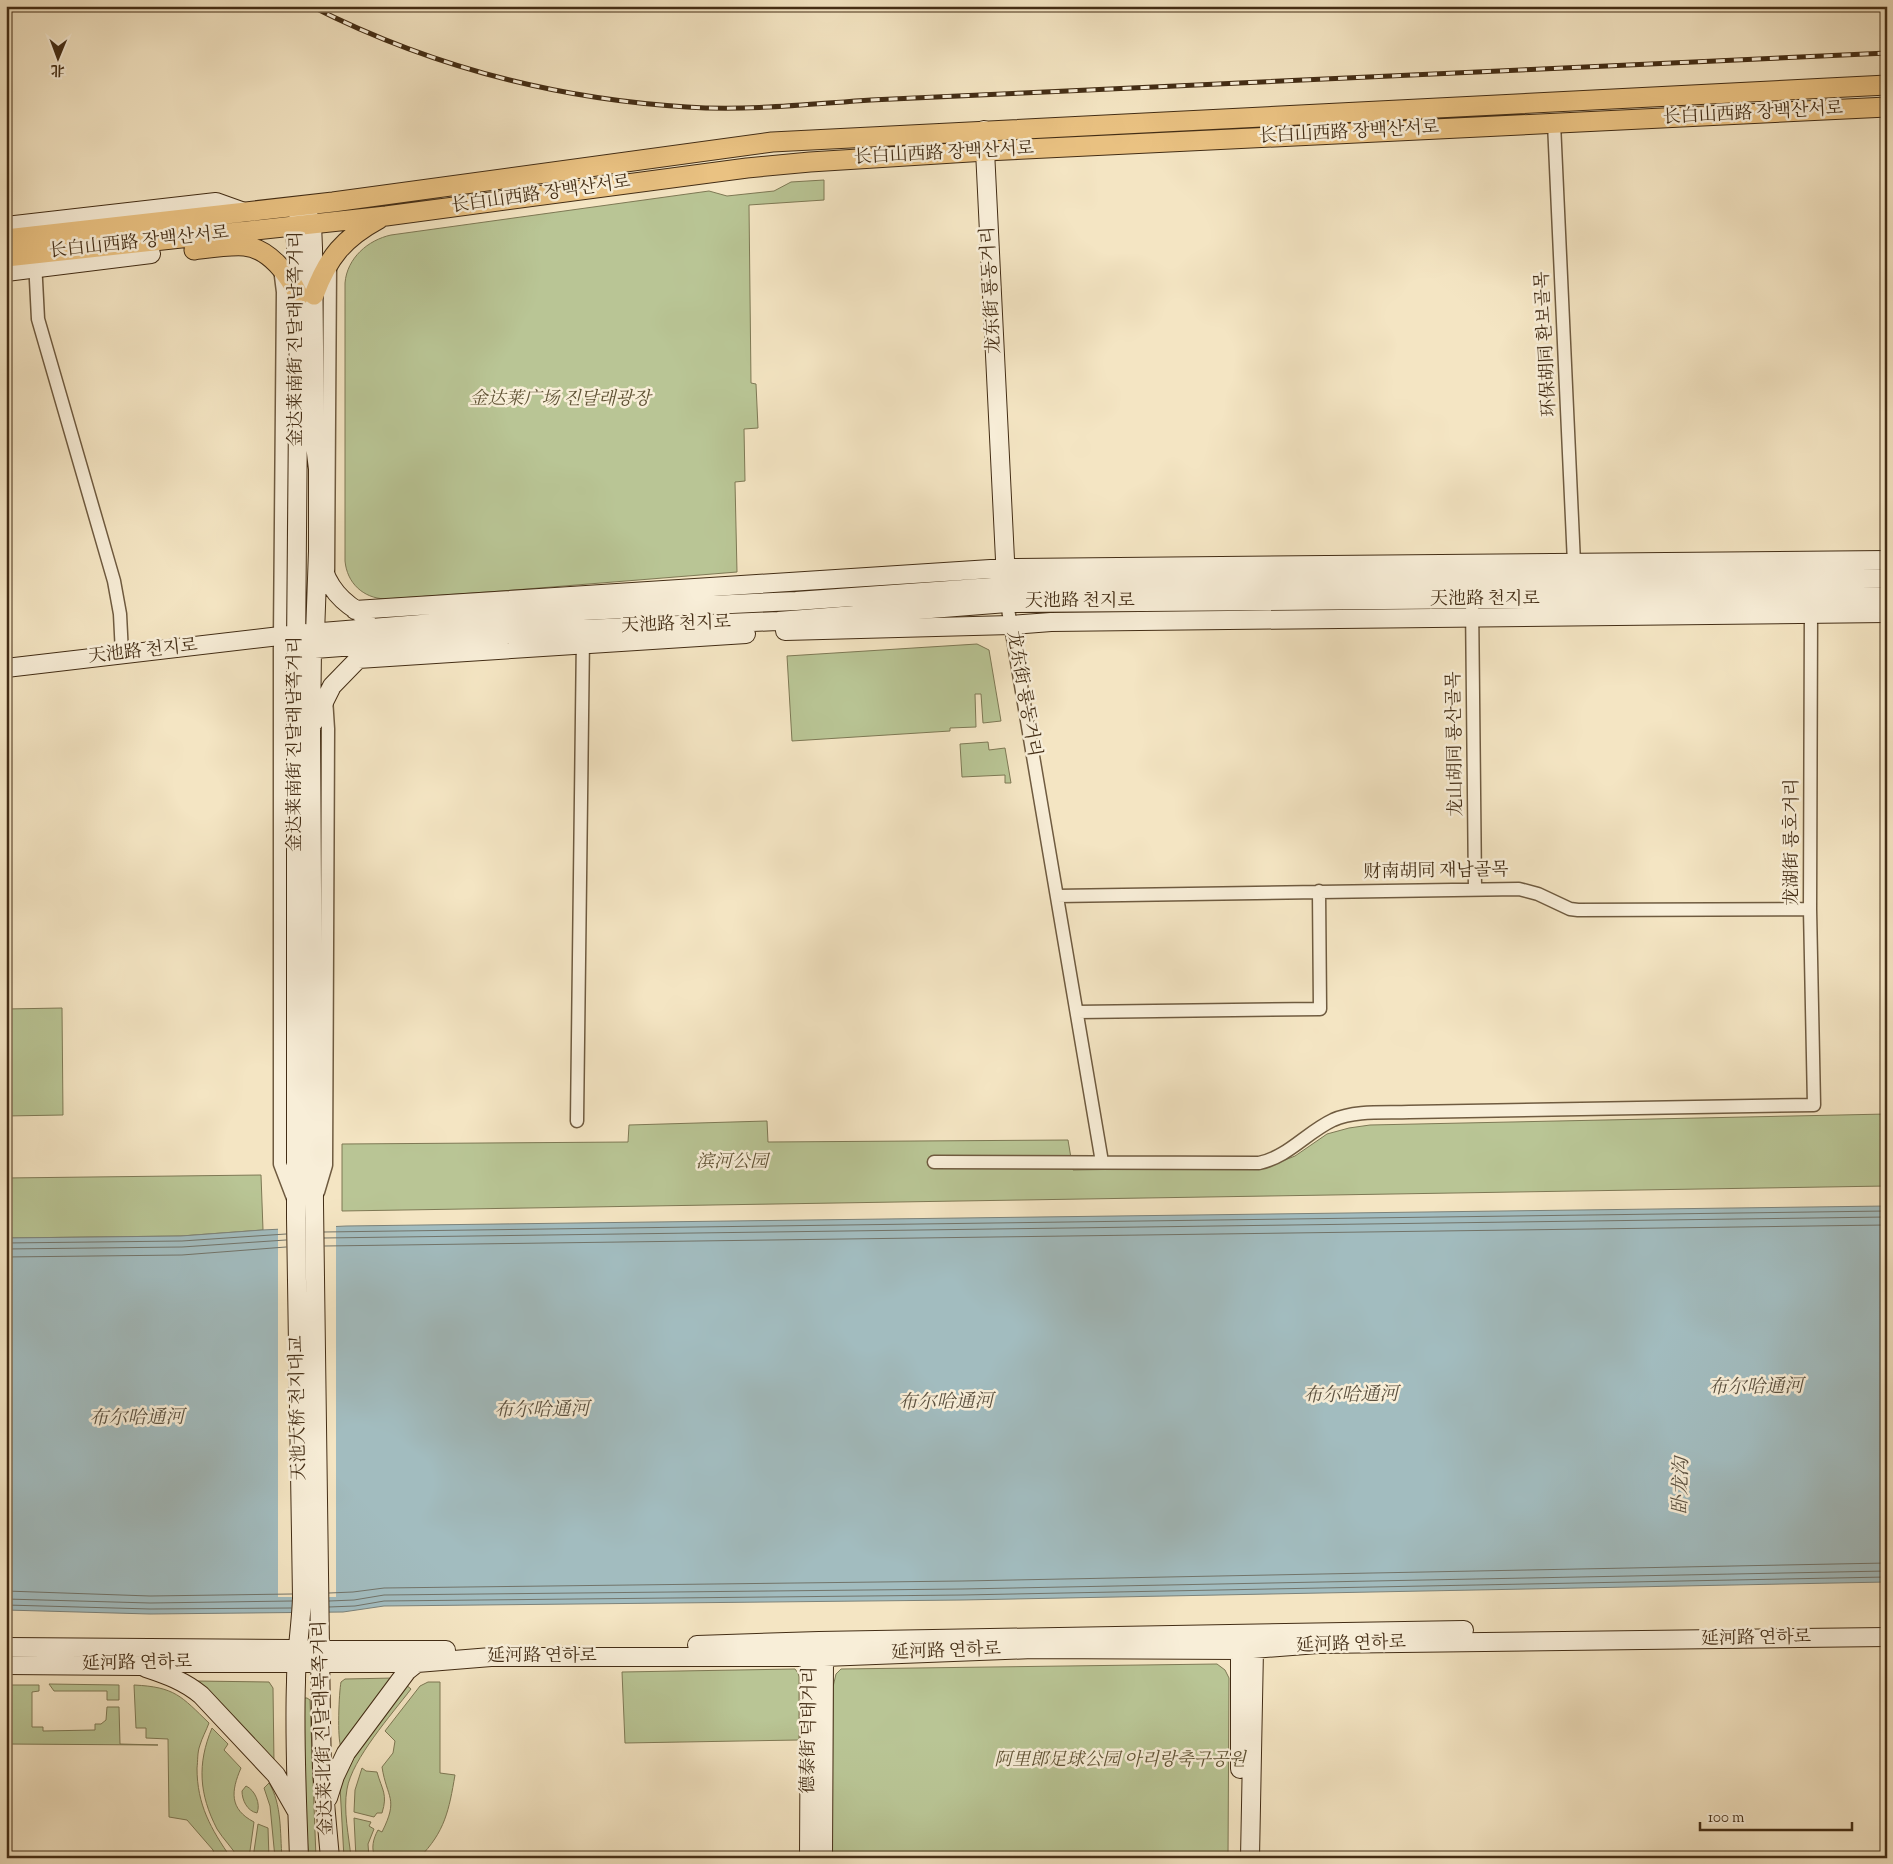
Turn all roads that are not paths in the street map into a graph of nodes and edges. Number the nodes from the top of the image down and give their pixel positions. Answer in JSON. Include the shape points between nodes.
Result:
{"nodes":[{"id":1,"x":1887,"y":85,"type":"edge"},
{"id":2,"x":1887,"y":107,"type":"edge"},
{"id":3,"x":1554,"y":123,"type":"junction"},
{"id":4,"x":984,"y":130,"type":"junction"},
{"id":5,"x":986,"y":151,"type":"junction"},
{"id":6,"x":384,"y":195,"type":"junction"},
{"id":7,"x":303,"y":205,"type":"junction"},
{"id":8,"x":244,"y":212,"type":"junction"},
{"id":9,"x":386,"y":216,"type":"junction"},
{"id":10,"x":304,"y":225,"type":"junction"},
{"id":11,"x":6,"y":226,"type":"edge"},
{"id":12,"x":6,"y":238,"type":"edge"},
{"id":13,"x":130,"y":244,"type":"junction"},
{"id":14,"x":151,"y":254,"type":"junction"},
{"id":15,"x":6,"y":257,"type":"edge"},
{"id":16,"x":35,"y":261,"type":"junction"},
{"id":17,"x":330,"y":261,"type":"junction"},
{"id":18,"x":280,"y":267,"type":"junction"},
{"id":19,"x":6,"y":272,"type":"edge"},
{"id":20,"x":306,"y":296,"type":"junction"},
{"id":21,"x":318,"y":550,"type":"junction"},
{"id":22,"x":1887,"y":560,"type":"edge"},
{"id":23,"x":1574,"y":563,"type":"junction"},
{"id":24,"x":1887,"y":578,"type":"edge"},
{"id":25,"x":328,"y":579,"type":"junction"},
{"id":26,"x":1810,"y":579,"type":"junction"},
{"id":27,"x":766,"y":584,"type":"junction"},
{"id":28,"x":1006,"y":586,"type":"junction"},
{"id":29,"x":1887,"y":596,"type":"edge"},
{"id":30,"x":796,"y":601,"type":"junction"},
{"id":31,"x":1811,"y":605,"type":"junction"},
{"id":32,"x":1472,"y":608,"type":"junction"},
{"id":33,"x":355,"y":610,"type":"junction"},
{"id":34,"x":1887,"y":612,"type":"edge"},
{"id":35,"x":1011,"y":625,"type":"junction"},
{"id":36,"x":408,"y":627,"type":"junction"},
{"id":37,"x":583,"y":628,"type":"junction"},
{"id":38,"x":300,"y":641,"type":"junction"},
{"id":39,"x":372,"y":646,"type":"junction"},
{"id":40,"x":122,"y":654,"type":"junction"},
{"id":41,"x":358,"y":659,"type":"junction"},
{"id":42,"x":6,"y":668,"type":"edge"},
{"id":43,"x":326,"y":696,"type":"junction"},
{"id":44,"x":311,"y":730,"type":"junction"},
{"id":45,"x":1475,"y":889,"type":"junction"},
{"id":46,"x":1319,"y":891,"type":"junction"},
{"id":47,"x":1057,"y":896,"type":"junction"},
{"id":48,"x":1810,"y":909,"type":"junction"},
{"id":49,"x":1076,"y":1012,"type":"junction"},
{"id":50,"x":577,"y":1121,"type":"dead end"},
{"id":51,"x":934,"y":1162,"type":"dead end"},
{"id":52,"x":1102,"y":1162,"type":"junction"},
{"id":53,"x":314,"y":1211,"type":"junction"},
{"id":54,"x":296,"y":1212,"type":"joint"},
{"id":55,"x":311,"y":1598,"type":"junction"},
{"id":56,"x":1887,"y":1627,"type":"edge"},
{"id":57,"x":1887,"y":1637,"type":"edge"},
{"id":58,"x":1247,"y":1644,"type":"junction"},
{"id":59,"x":6,"y":1647,"type":"edge"},
{"id":60,"x":819,"y":1651,"type":"junction"},
{"id":61,"x":298,"y":1656,"type":"junction"},
{"id":62,"x":319,"y":1656,"type":"junction"},
{"id":63,"x":417,"y":1663,"type":"junction"},
{"id":64,"x":6,"y":1665,"type":"edge"},
{"id":65,"x":138,"y":1666,"type":"junction"},
{"id":66,"x":325,"y":1806,"type":"junction"},
{"id":67,"x":297,"y":1812,"type":"junction"},
{"id":68,"x":299,"y":1858,"type":"edge"},
{"id":69,"x":330,"y":1858,"type":"edge"},
{"id":70,"x":809,"y":1858,"type":"edge"},
{"id":71,"x":823,"y":1858,"type":"edge"},
{"id":72,"x":1240,"y":1858,"type":"edge"},
{"id":73,"x":1250,"y":1858,"type":"edge"}],
"edges":[{"from":1,"to":4,"type":"main road","name":"长白山西路 장백산서로"},
{"from":2,"to":3,"type":"main road","name":"长白山西路 장백산서로"},
{"from":3,"to":5,"type":"main road","name":"长白山西路 장백산서로"},
{"from":3,"to":23,"type":"street","name":"环保胡同 환보골목"},
{"from":4,"to":5,"type":"main road","name":"龙东街 룡동거리"},
{"from":4,"to":6,"type":"main road","name":"长白山西路 장백산서로","via":[[746,144]]},
{"from":5,"to":9,"type":"main road","name":"长白山西路 장백산서로","via":[[773,165]]},
{"from":5,"to":28,"type":"main road","name":"龙东街 룡동거리"},
{"from":6,"to":7,"type":"main road","name":"长白山西路 장백산서로"},
{"from":6,"to":9,"type":"main road"},
{"from":7,"to":8,"type":"main road","name":"长白山西路 장백산서로"},
{"from":7,"to":10,"type":"main road","name":"金达莱南街 진달래남쪽거리"},
{"from":8,"to":11,"type":"main road","name":"长白山西路 장백산서로","via":[[216,202]]},
{"from":8,"to":12,"type":"main road","name":"长白山西路 장백산서로"},
{"from":9,"to":10,"type":"main road","name":"长白山西路 장백산서로"},
{"from":9,"to":17,"type":"main road","via":[[350,237]]},
{"from":10,"to":13,"type":"main road","name":"长白山西路 장백산서로"},
{"from":10,"to":20,"type":"main road","name":"金达莱南街 진달래남쪽거리"},
{"from":13,"to":14,"type":"main road"},
{"from":13,"to":16,"type":"main road","name":"长白山西路 장백산서로"},
{"from":14,"to":16,"type":"main road","name":"长白山西路 장백산서로"},
{"from":14,"to":18,"type":"main road","via":[[245,246],[270,257]]},
{"from":15,"to":16,"type":"main road","name":"长白山西路 장백산서로"},
{"from":16,"to":19,"type":"main road","name":"长白山西路 장백산서로"},
{"from":16,"to":40,"type":"street","via":[[38,319],[114,581]]},
{"from":17,"to":20,"type":"main road"},
{"from":17,"to":25,"type":"street","name":"金达莱南街 진달래남쪽거리"},
{"from":18,"to":20,"type":"main road","via":[[294,287]]},
{"from":18,"to":38,"type":"street","name":"金达莱南街 진달래남쪽거리"},
{"from":20,"to":21,"type":"main road","name":"金达莱南街 진달래남쪽거리"},
{"from":20,"to":38,"type":"main road","name":"金达莱南街 진달래남쪽거리"},
{"from":21,"to":25,"type":"main road"},
{"from":21,"to":38,"type":"main road","name":"金达莱南街 진달래남쪽거리"},
{"from":22,"to":23,"type":"main road","name":"天池路 천지로"},
{"from":23,"to":28,"type":"main road","name":"天池路 천지로"},
{"from":24,"to":26,"type":"main road","name":"天池路 천지로"},
{"from":25,"to":33,"type":"main road","via":[[345,603]]},
{"from":26,"to":28,"type":"main road","name":"天池路 천지로"},
{"from":26,"to":31,"type":"street","name":"龙湖街 룡호거리"},
{"from":27,"to":28,"type":"main road","name":"天池路 천지로"},
{"from":27,"to":30,"type":"main road"},
{"from":27,"to":33,"type":"main road","name":"天池路 천지로"},
{"from":28,"to":30,"type":"main road","name":"天池路 천지로"},
{"from":28,"to":32,"type":"main road","name":"天池路 천지로"},
{"from":28,"to":35,"type":"street","name":"龙东街 룡동거리"},
{"from":28,"to":37,"type":"main road","name":"天池路 천지로","via":[[778,620]]},
{"from":29,"to":31,"type":"main road","name":"天池路 천지로"},
{"from":30,"to":37,"type":"main road","name":"天池路 천지로"},
{"from":31,"to":32,"type":"main road","name":"天池路 천지로"},
{"from":31,"to":34,"type":"main road","name":"天池路 천지로"},
{"from":31,"to":48,"type":"street","name":"龙湖街 룡호거리"},
{"from":32,"to":35,"type":"main road","name":"天池路 천지로"},
{"from":32,"to":45,"type":"street","name":"龙山胡同 룡산골목"},
{"from":33,"to":36,"type":"main road","via":[[381,622]]},
{"from":35,"to":37,"type":"main road","name":"天池路 천지로","via":[[779,631]]},
{"from":35,"to":47,"type":"street","name":"龙东街 룡동거리"},
{"from":36,"to":37,"type":"main road","name":"天池路 천지로"},
{"from":36,"to":38,"type":"main road","name":"天池路 천지로"},
{"from":37,"to":39,"type":"main road","name":"天池路 천지로"},
{"from":37,"to":41,"type":"main road","name":"天池路 천지로"},
{"from":37,"to":50,"type":"street"},
{"from":38,"to":39,"type":"main road","name":"天池路 천지로"},
{"from":38,"to":40,"type":"main road","name":"天池路 천지로"},
{"from":38,"to":44,"type":"main road","name":"金达莱南街 진달래남쪽거리"},
{"from":38,"to":54,"type":"main road","name":"金达莱南街 진달래남쪽거리"},
{"from":39,"to":41,"type":"main road"},
{"from":40,"to":42,"type":"main road","name":"天池路 천지로"},
{"from":41,"to":43,"type":"main road"},
{"from":43,"to":44,"type":"main road"},
{"from":43,"to":53,"type":"street","name":"金达莱南街 진달래남쪽거리","via":[[326,1164]]},
{"from":44,"to":53,"type":"main road","name":"金达莱南街 진달래남쪽거리"},
{"from":45,"to":46,"type":"street","name":"财南胡同 재남골목"},
{"from":45,"to":48,"type":"street","name":"财南胡同 재남골목","via":[[1519,889],[1578,910]]},
{"from":46,"to":47,"type":"street","name":"财南胡同 재남골목"},
{"from":46,"to":49,"type":"street","via":[[1320,1009]]},
{"from":47,"to":49,"type":"street","name":"龙东街 룡동거리"},
{"from":48,"to":52,"type":"street","name":"龙湖街 룡호거리","via":[[1814,1105],[1359,1114],[1332,1121],[1283,1153],[1260,1163]]},
{"from":49,"to":52,"type":"street","name":"龙东街 룡동거리"},
{"from":51,"to":52,"type":"street"},
{"from":53,"to":55,"type":"main road","name":"天池大桥 천지대교"},
{"from":54,"to":55,"type":"main road","name":"天池大桥 천지대교"},
{"from":55,"to":61,"type":"main road","name":"金达莱北街 진달래북쪽거리"},
{"from":55,"to":62,"type":"main road","name":"金达莱北街 진달래북쪽거리"},
{"from":56,"to":58,"type":"main road","name":"延河路 연하로"},
{"from":57,"to":58,"type":"main road","name":"延河路 연하로"},
{"from":58,"to":60,"type":"main road","name":"延河路 연하로"},
{"from":58,"to":72,"type":"main road"},
{"from":58,"to":73,"type":"main road"},
{"from":59,"to":61,"type":"main road","name":"延河路 연하로"},
{"from":60,"to":62,"type":"main road","name":"延河路 연하로","via":[[681,1646]]},
{"from":60,"to":63,"type":"main road","name":"延河路 연하로","via":[[491,1657]]},
{"from":60,"to":70,"type":"main road","name":"德泰街 덕태거리","via":[[810,1665]]},
{"from":60,"to":71,"type":"main road","name":"德泰街 덕태거리"},
{"from":61,"to":62,"type":"main road","name":"延河路 연하로"},
{"from":61,"to":65,"type":"main road","name":"延河路 연하로"},
{"from":61,"to":67,"type":"main road","name":"金达莱北街 진달래북쪽거리"},
{"from":62,"to":63,"type":"main road","name":"延河路 연하로"},
{"from":62,"to":66,"type":"main road","name":"金达莱北街 진달래북쪽거리"},
{"from":63,"to":66,"type":"main road","via":[[407,1671],[346,1753]]},
{"from":64,"to":65,"type":"main road","name":"延河路 연하로"},
{"from":65,"to":67,"type":"main road","via":[[175,1678],[201,1695],[276,1775]]},
{"from":66,"to":69,"type":"main road","name":"金达莱北街 진달래북쪽거리"},
{"from":67,"to":68,"type":"main road","name":"金达莱北街 진달래북쪽거리"}]}
